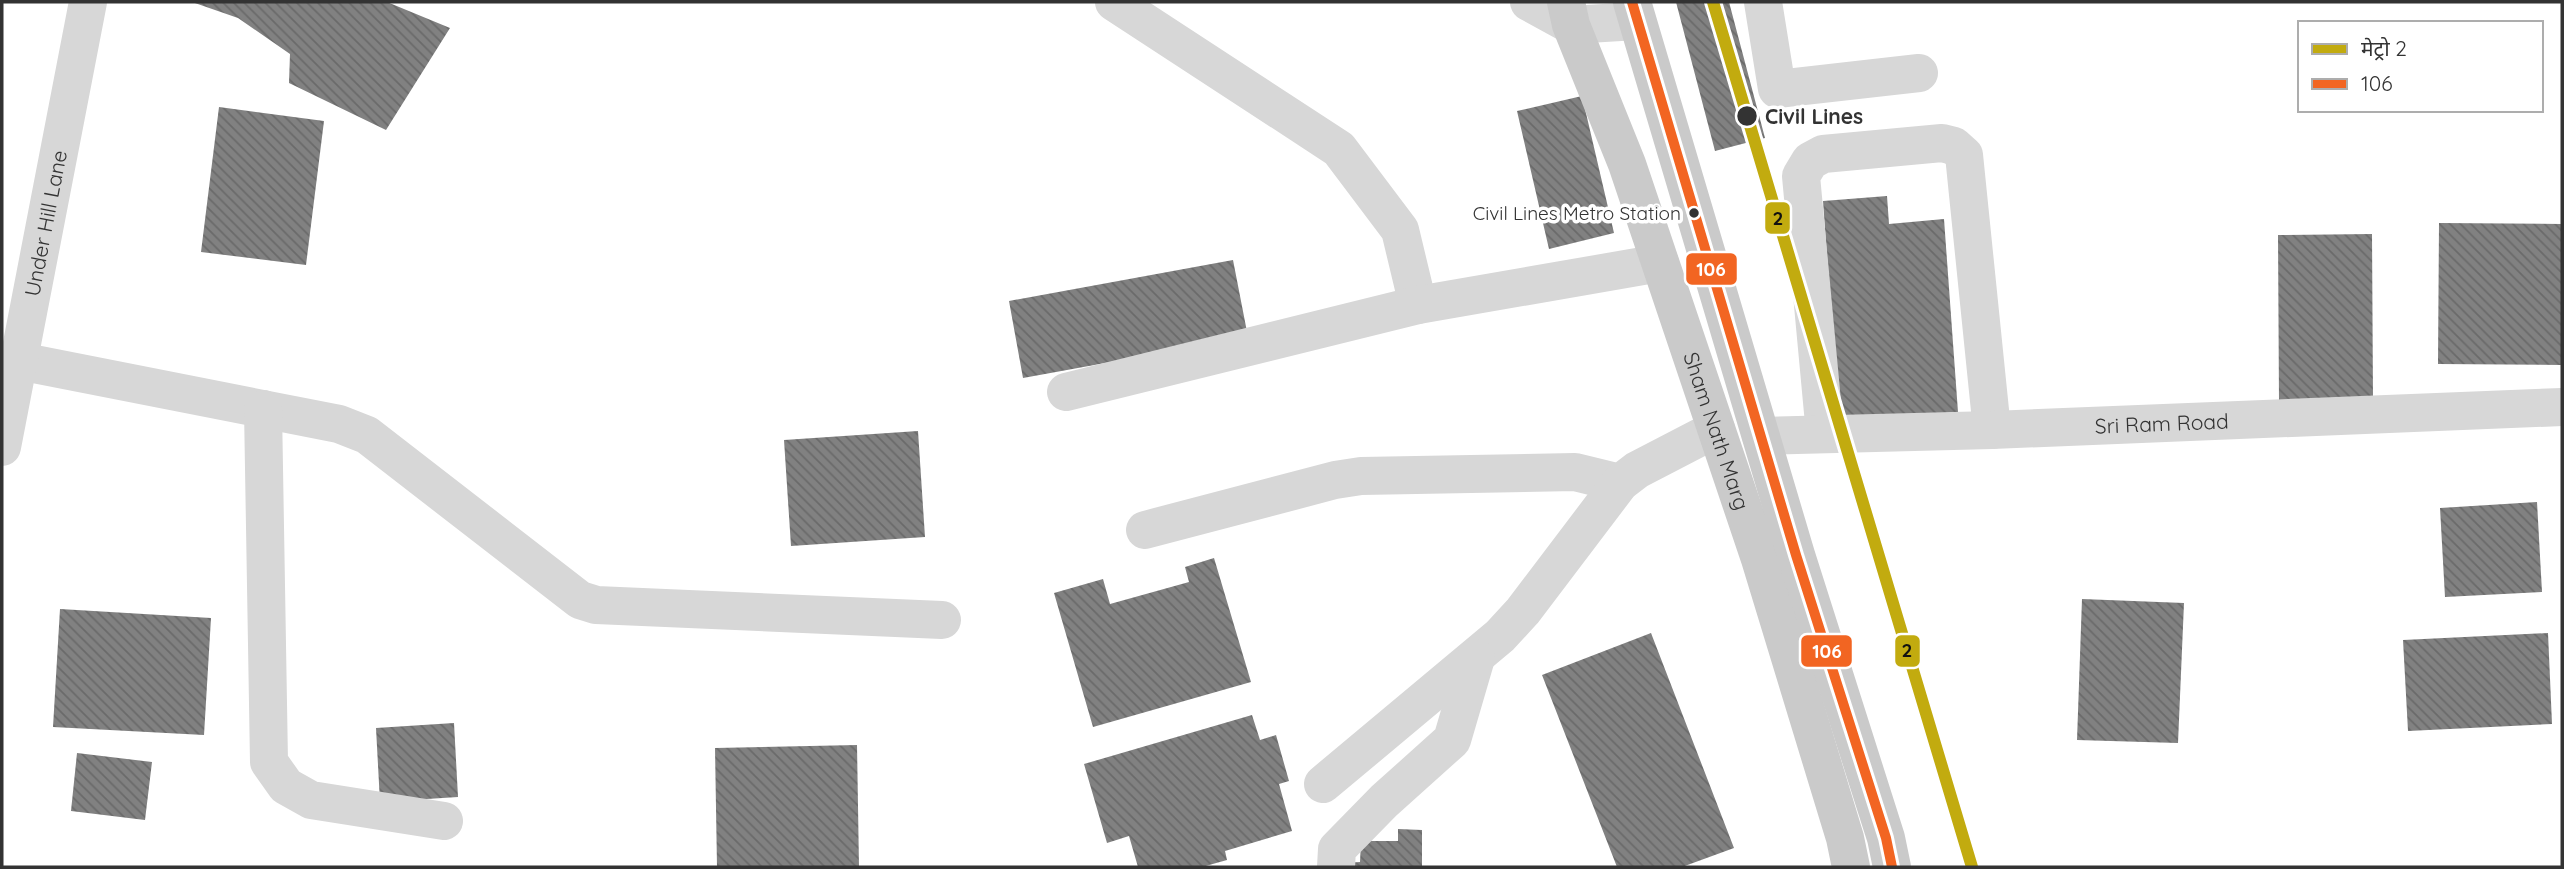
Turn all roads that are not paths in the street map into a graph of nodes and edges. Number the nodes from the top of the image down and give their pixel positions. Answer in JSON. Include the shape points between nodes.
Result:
{"nodes":[{"id":1,"x":88,"y":2,"type":"edge"},
{"id":2,"x":1114,"y":2,"type":"edge"},
{"id":3,"x":1529,"y":2,"type":"edge"},
{"id":4,"x":1763,"y":2,"type":"edge"},
{"id":5,"x":1634,"y":12,"type":"edge"},
{"id":6,"x":1568,"y":13,"type":"edge"},
{"id":7,"x":1919,"y":73,"type":"dead end"},
{"id":8,"x":1660,"y":263,"type":"junction"},
{"id":9,"x":1418,"y":305,"type":"junction"},
{"id":10,"x":14,"y":314,"type":"edge"},
{"id":11,"x":19,"y":361,"type":"junction"},
{"id":12,"x":1066,"y":392,"type":"dead end"},
{"id":13,"x":2562,"y":407,"type":"edge"},
{"id":14,"x":263,"y":409,"type":"junction"},
{"id":15,"x":1716,"y":429,"type":"junction"},
{"id":16,"x":1993,"y":430,"type":"junction"},
{"id":17,"x":1825,"y":434,"type":"junction"},
{"id":18,"x":1761,"y":436,"type":"junction"},
{"id":19,"x":2,"y":447,"type":"edge"},
{"id":20,"x":1620,"y":482,"type":"junction"},
{"id":21,"x":1145,"y":530,"type":"dead end"},
{"id":22,"x":942,"y":620,"type":"dead end"},
{"id":23,"x":1476,"y":658,"type":"junction"},
{"id":24,"x":1323,"y":785,"type":"dead end"},
{"id":25,"x":444,"y":821,"type":"dead end"},
{"id":26,"x":1336,"y":867,"type":"edge"},
{"id":27,"x":1851,"y":867,"type":"edge"},
{"id":28,"x":1892,"y":867,"type":"edge"}],
"edges":[{"from":1,"to":10,"type":"street","name":"Under Hill Lane"},
{"from":2,"to":9,"type":"street","via":[[1339,149],[1399,230]]},
{"from":3,"to":6,"type":"street"},
{"from":4,"to":7,"type":"street","via":[[1777,89]]},
{"from":5,"to":6,"type":"street"},
{"from":5,"to":18,"type":"main road","name":"Sham Nath Marg"},
{"from":6,"to":8,"type":"main road","name":"Sham Nath Marg","via":[[1628,164]]},
{"from":8,"to":9,"type":"street"},
{"from":8,"to":15,"type":"main road","name":"Sham Nath Marg"},
{"from":9,"to":12,"type":"street"},
{"from":10,"to":11,"type":"street","name":"Under Hill Lane"},
{"from":11,"to":14,"type":"street"},
{"from":11,"to":19,"type":"street","name":"Under Hill Lane"},
{"from":13,"to":16,"type":"street","name":"Sri Ram Road"},
{"from":14,"to":22,"type":"street","via":[[340,424],[367,435],[580,600],[596,605]]},
{"from":14,"to":25,"type":"street","via":[[269,762],[286,786],[311,800]]},
{"from":15,"to":20,"type":"street"},
{"from":15,"to":27,"type":"main road","name":"Sham Nath Marg","via":[[1760,559]]},
{"from":16,"to":17,"type":"street","name":"Sri Ram Road"},
{"from":16,"to":17,"type":"street","via":[[1964,155],[1942,143],[1824,154],[1810,161],[1801,176]]},
{"from":17,"to":18,"type":"street","name":"Sri Ram Road"},
{"from":18,"to":28,"type":"main road","name":"Sham Nath Marg"},
{"from":20,"to":21,"type":"street","via":[[1575,472],[1361,476]]},
{"from":20,"to":23,"type":"street","via":[[1523,611]]},
{"from":23,"to":24,"type":"street"},
{"from":23,"to":26,"type":"street","via":[[1452,740],[1338,849]]}]}
